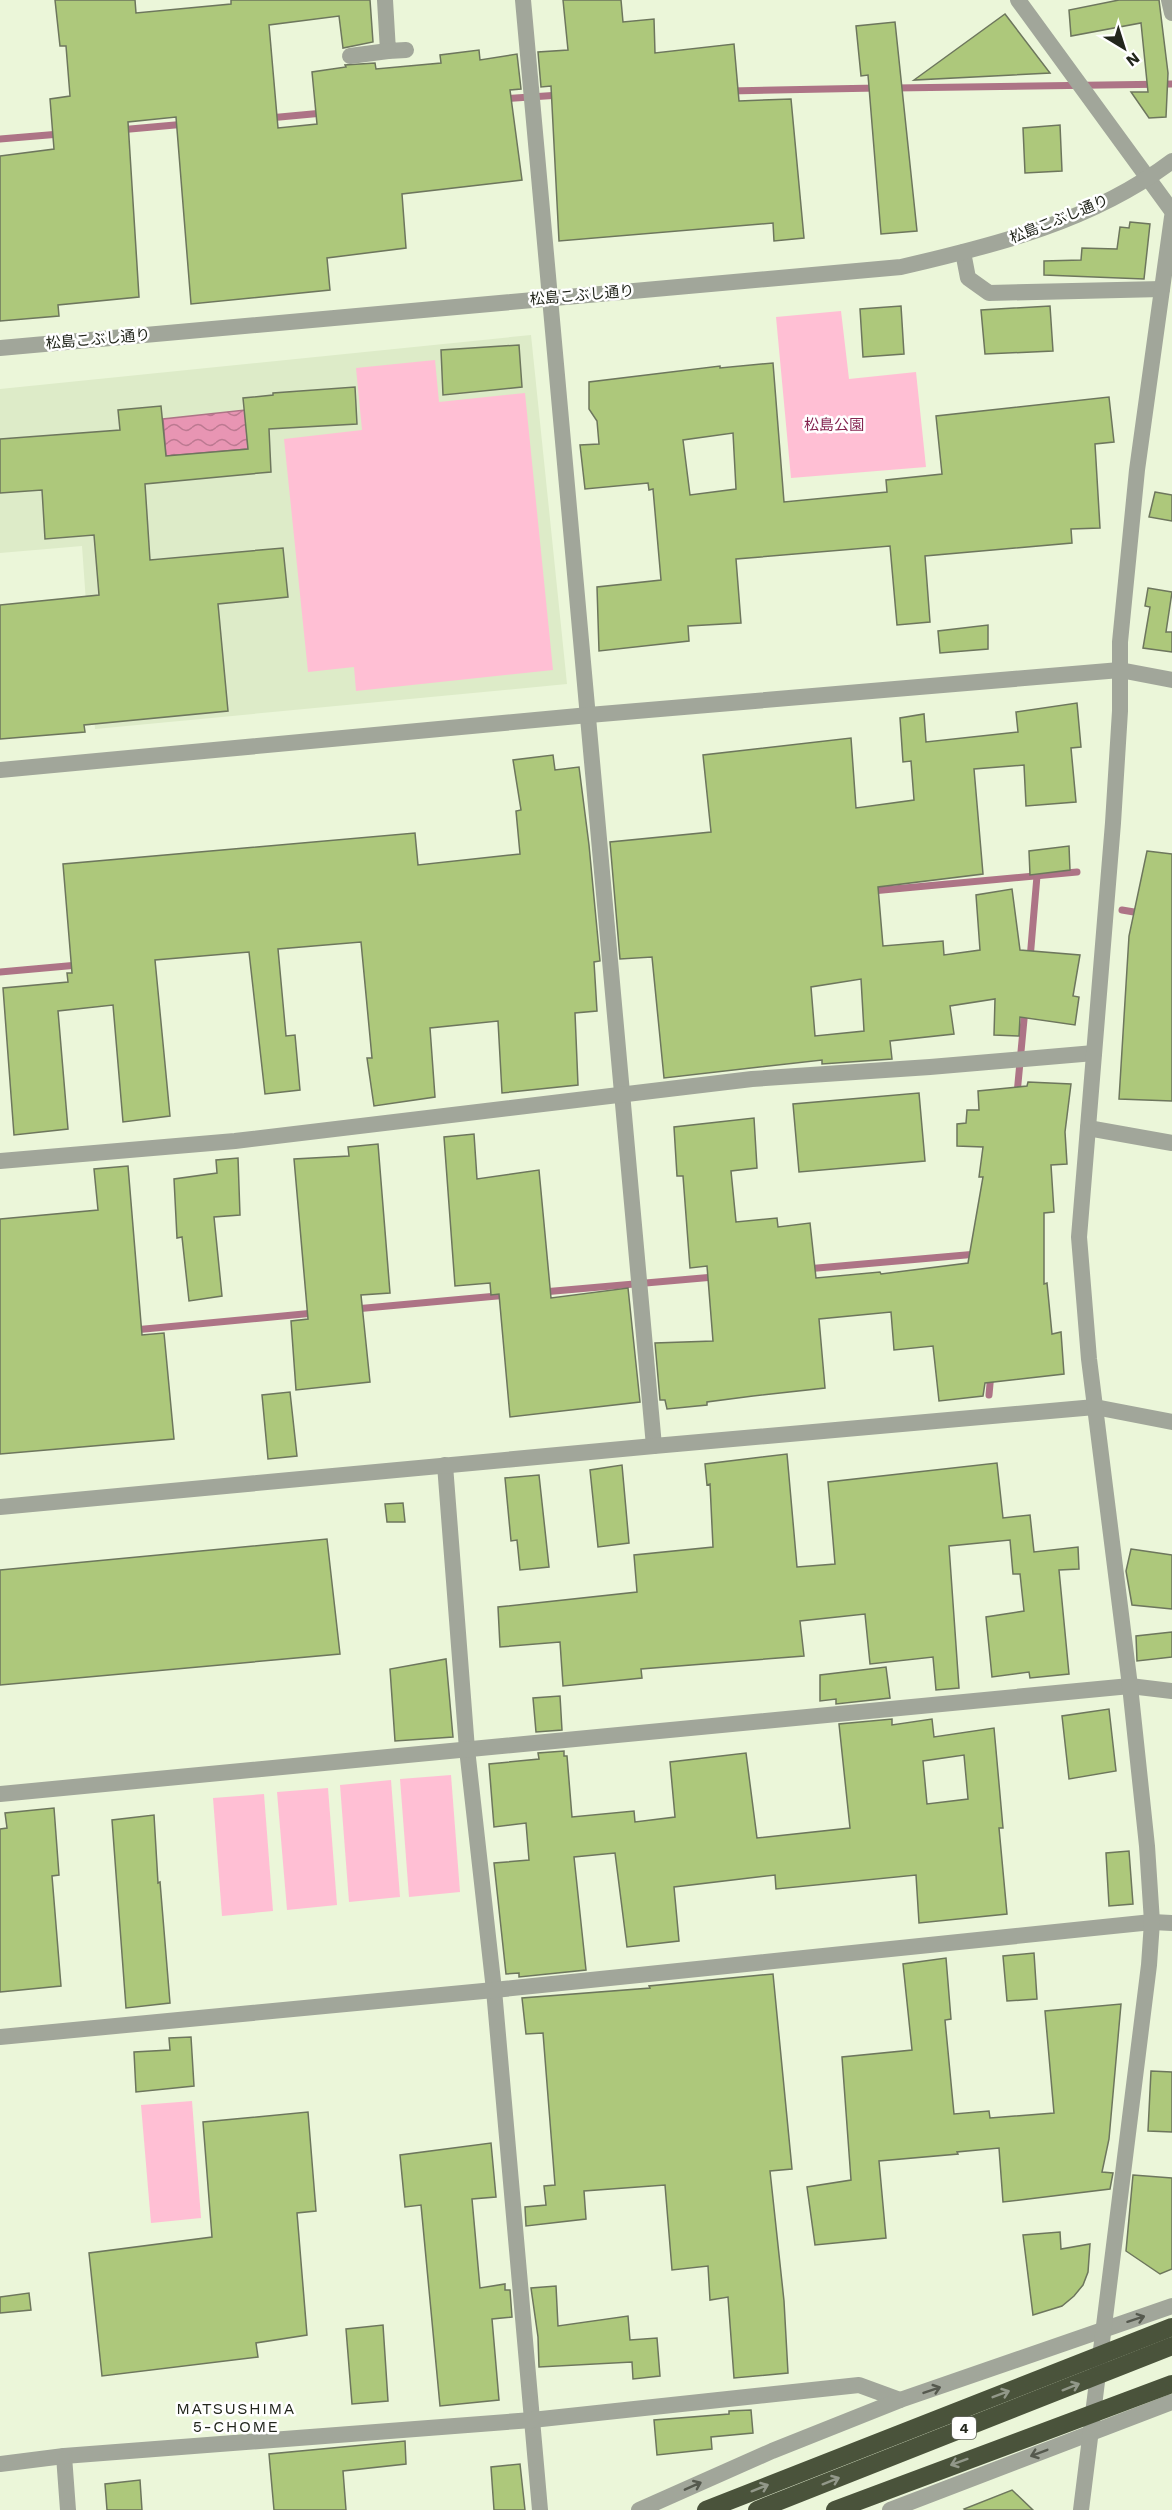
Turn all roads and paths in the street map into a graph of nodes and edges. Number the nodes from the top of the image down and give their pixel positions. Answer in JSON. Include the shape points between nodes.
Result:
{"nodes":[{"id":1,"x":385,"y":0,"type":"edge"},
{"id":2,"x":523,"y":0,"type":"edge"},
{"id":3,"x":1018,"y":0,"type":"edge"},
{"id":4,"x":1169,"y":0,"type":"edge"},
{"id":5,"x":1172,"y":13,"type":"edge"},
{"id":6,"x":406,"y":50,"type":"dead end"},
{"id":7,"x":388,"y":51,"type":"junction"},
{"id":8,"x":350,"y":56,"type":"dead end"},
{"id":9,"x":1172,"y":161,"type":"edge"},
{"id":10,"x":1148,"y":179,"type":"junction"},
{"id":11,"x":1172,"y":211,"type":"edge"},
{"id":12,"x":1172,"y":217,"type":"edge"},
{"id":13,"x":963,"y":252,"type":"junction"},
{"id":14,"x":1162,"y":289,"type":"junction"},
{"id":15,"x":551,"y":298,"type":"junction"},
{"id":16,"x":0,"y":348,"type":"edge"},
{"id":17,"x":1120,"y":670,"type":"junction"},
{"id":18,"x":1172,"y":680,"type":"edge"},
{"id":19,"x":589,"y":715,"type":"junction"},
{"id":20,"x":0,"y":771,"type":"edge"},
{"id":21,"x":1094,"y":1053,"type":"junction"},
{"id":22,"x":624,"y":1094,"type":"junction"},
{"id":23,"x":1088,"y":1128,"type":"junction"},
{"id":24,"x":1172,"y":1143,"type":"edge"},
{"id":25,"x":0,"y":1161,"type":"edge"},
{"id":26,"x":1095,"y":1407,"type":"junction"},
{"id":27,"x":1172,"y":1422,"type":"edge"},
{"id":28,"x":654,"y":1446,"type":"junction"},
{"id":29,"x":445,"y":1465,"type":"junction"},
{"id":30,"x":0,"y":1507,"type":"edge"},
{"id":31,"x":1130,"y":1686,"type":"junction"},
{"id":32,"x":1172,"y":1691,"type":"edge"},
{"id":33,"x":467,"y":1749,"type":"junction"},
{"id":34,"x":0,"y":1794,"type":"edge"},
{"id":35,"x":1152,"y":1922,"type":"junction"},
{"id":36,"x":1172,"y":1923,"type":"edge"},
{"id":37,"x":494,"y":1990,"type":"junction"},
{"id":38,"x":0,"y":2037,"type":"edge"},
{"id":39,"x":1172,"y":2306,"type":"edge"},
{"id":40,"x":1172,"y":2327,"type":"edge"},
{"id":41,"x":1103,"y":2329,"type":"junction"},
{"id":42,"x":1172,"y":2346,"type":"edge"},
{"id":43,"x":1172,"y":2384,"type":"edge"},
{"id":44,"x":900,"y":2400,"type":"junction"},
{"id":45,"x":1172,"y":2402,"type":"edge"},
{"id":46,"x":532,"y":2420,"type":"junction"},
{"id":47,"x":1089,"y":2433,"type":"junction"},
{"id":48,"x":64,"y":2456,"type":"junction"},
{"id":49,"x":0,"y":2464,"type":"edge"},
{"id":50,"x":68,"y":2510,"type":"edge"},
{"id":51,"x":540,"y":2510,"type":"edge"},
{"id":52,"x":639,"y":2510,"type":"edge"},
{"id":53,"x":706,"y":2510,"type":"edge"},
{"id":54,"x":757,"y":2510,"type":"edge"},
{"id":55,"x":835,"y":2510,"type":"edge"},
{"id":56,"x":890,"y":2510,"type":"edge"},
{"id":57,"x":1081,"y":2510,"type":"edge"}],
"edges":[{"from":1,"to":7,"type":"street"},
{"from":2,"to":15,"type":"street"},
{"from":3,"to":10,"type":"street"},
{"from":4,"to":5,"type":"street"},
{"from":6,"to":7,"type":"street"},
{"from":7,"to":8,"type":"street"},
{"from":9,"to":10,"type":"street","name":"松島こぶし通り"},
{"from":10,"to":11,"type":"street"},
{"from":10,"to":13,"type":"street","name":"松島こぶし通り","via":[[1097,207],[1030,234]]},
{"from":12,"to":14,"type":"street"},
{"from":13,"to":14,"type":"street","via":[[968,278],[989,293]]},
{"from":13,"to":15,"type":"street","name":"松島こぶし通り","via":[[901,267]]},
{"from":14,"to":17,"type":"street","via":[[1137,470]]},
{"from":15,"to":16,"type":"street","name":"松島こぶし通り"},
{"from":15,"to":19,"type":"street"},
{"from":17,"to":18,"type":"street"},
{"from":17,"to":19,"type":"street"},
{"from":17,"to":21,"type":"street","via":[[1114,812]]},
{"from":19,"to":20,"type":"street"},
{"from":19,"to":22,"type":"street"},
{"from":21,"to":22,"type":"street","via":[[753,1079]]},
{"from":21,"to":23,"type":"street"},
{"from":22,"to":25,"type":"street","via":[[235,1141]]},
{"from":22,"to":28,"type":"street"},
{"from":23,"to":24,"type":"street"},
{"from":23,"to":26,"type":"street","via":[[1078,1238]]},
{"from":26,"to":27,"type":"street"},
{"from":26,"to":28,"type":"street"},
{"from":26,"to":31,"type":"street"},
{"from":28,"to":29,"type":"street"},
{"from":29,"to":30,"type":"street"},
{"from":29,"to":33,"type":"street"},
{"from":31,"to":32,"type":"street"},
{"from":31,"to":33,"type":"street"},
{"from":31,"to":35,"type":"street"},
{"from":33,"to":34,"type":"street"},
{"from":33,"to":37,"type":"street"},
{"from":35,"to":36,"type":"street"},
{"from":35,"to":37,"type":"street"},
{"from":35,"to":41,"type":"street"},
{"from":37,"to":38,"type":"street"},
{"from":37,"to":46,"type":"street"},
{"from":41,"to":39,"type":"street","one_way":true},
{"from":53,"to":40,"type":"highway","one_way":true,"bridge":true},
{"from":44,"to":41,"type":"street","one_way":true},
{"from":41,"to":47,"type":"street"},
{"from":54,"to":42,"type":"highway","number":"4","one_way":true,"bridge":true},
{"from":43,"to":55,"type":"highway","number":"4","one_way":true,"bridge":true},
{"from":44,"to":46,"type":"street","via":[[859,2385]]},
{"from":52,"to":44,"type":"street","one_way":true},
{"from":45,"to":47,"type":"street"},
{"from":46,"to":48,"type":"street"},
{"from":46,"to":51,"type":"street"},
{"from":47,"to":56,"type":"street","one_way":true},
{"from":47,"to":57,"type":"street"},
{"from":48,"to":49,"type":"street"},
{"from":48,"to":50,"type":"street"}]}
